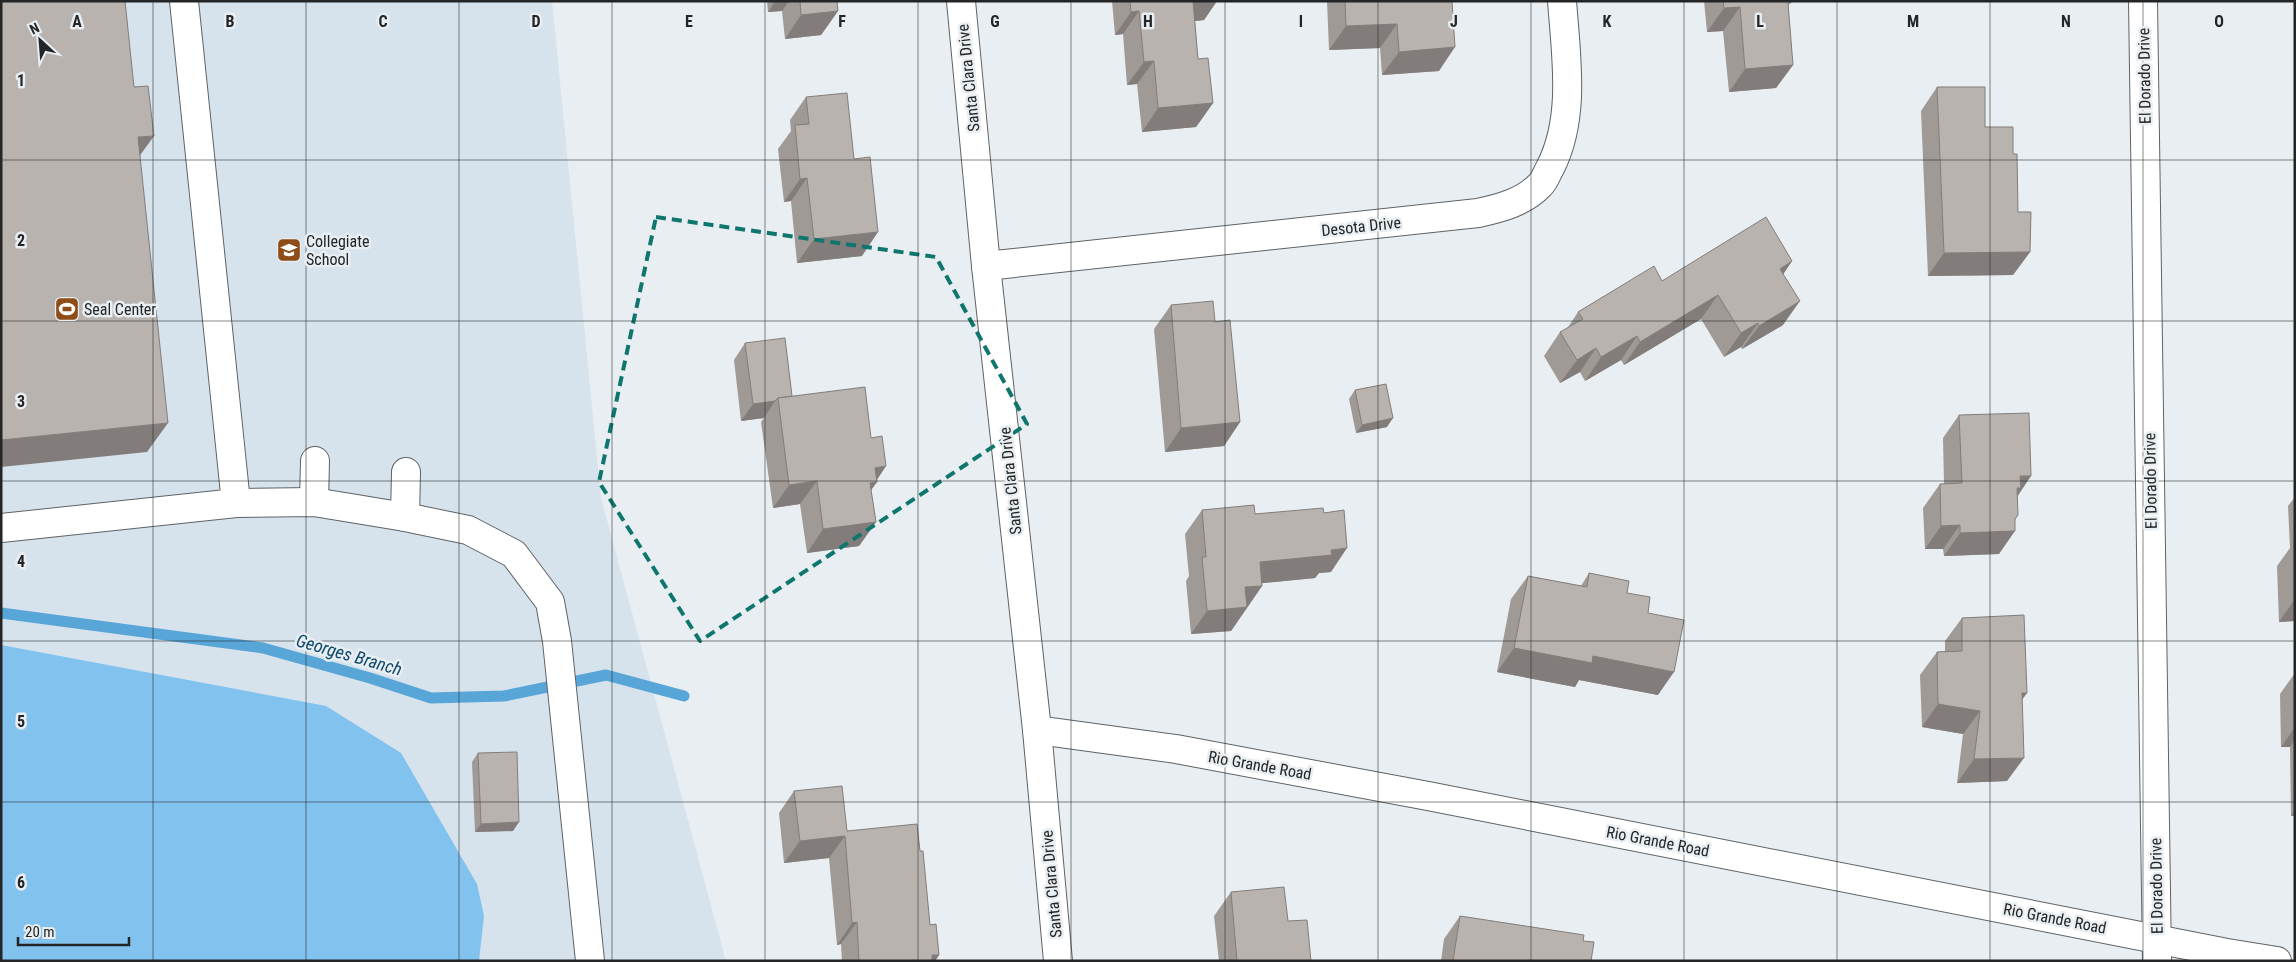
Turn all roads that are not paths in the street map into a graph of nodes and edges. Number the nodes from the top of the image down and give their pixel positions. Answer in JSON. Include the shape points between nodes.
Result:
{"nodes":[{"id":1,"x":184,"y":1,"type":"edge"},
{"id":2,"x":961,"y":1,"type":"edge"},
{"id":3,"x":1562,"y":1,"type":"edge"},
{"id":4,"x":2143,"y":1,"type":"edge"},
{"id":5,"x":986,"y":266,"type":"junction"},
{"id":6,"x":315,"y":461,"type":"dead end"},
{"id":7,"x":406,"y":472,"type":"dead end"},
{"id":8,"x":236,"y":502,"type":"junction"},
{"id":9,"x":314,"y":502,"type":"junction"},
{"id":10,"x":405,"y":517,"type":"junction"},
{"id":11,"x":1,"y":528,"type":"edge"},
{"id":12,"x":1037,"y":730,"type":"junction"},
{"id":13,"x":2157,"y":950,"type":"edge"},
{"id":14,"x":590,"y":961,"type":"edge"},
{"id":15,"x":1058,"y":961,"type":"edge"},
{"id":16,"x":2277,"y":961,"type":"edge"}],
"edges":[{"from":1,"to":8,"type":"street"},
{"from":2,"to":5,"type":"street","name":"Santa Clara Drive"},
{"from":3,"to":5,"type":"street","name":"Desota Drive","via":[[1567,62],[1566,123],[1558,154],[1542,183],[1528,195],[1504,207],[1468,214]]},
{"from":4,"to":13,"type":"street","name":"El Dorado Drive"},
{"from":5,"to":12,"type":"street","name":"Santa Clara Drive"},
{"from":6,"to":9,"type":"street"},
{"from":7,"to":10,"type":"street"},
{"from":8,"to":9,"type":"street"},
{"from":8,"to":11,"type":"street"},
{"from":9,"to":10,"type":"street"},
{"from":10,"to":14,"type":"street","via":[[468,530],[514,554],[550,602],[559,659]]},
{"from":12,"to":13,"type":"street","name":"Rio Grande Road","via":[[1176,750],[1419,794]]},
{"from":12,"to":15,"type":"street","name":"Santa Clara Drive"},
{"from":13,"to":16,"type":"street","name":"Rio Grande Road","via":[[2226,953]]}]}
